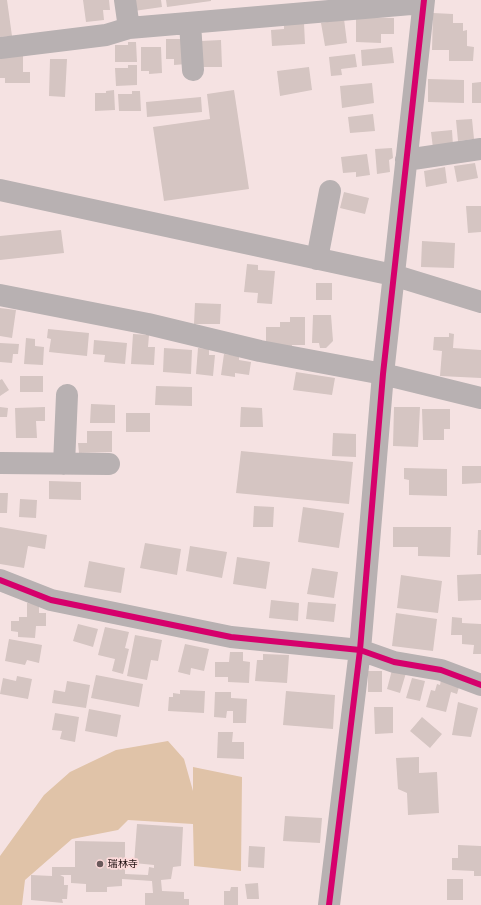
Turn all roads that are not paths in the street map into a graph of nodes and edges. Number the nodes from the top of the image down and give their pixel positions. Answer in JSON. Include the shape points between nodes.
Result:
{"nodes":[{"id":1,"x":125,"y":0,"type":"edge"},
{"id":2,"x":423,"y":2,"type":"edge"},
{"id":3,"x":190,"y":23,"type":"junction"},
{"id":4,"x":128,"y":28,"type":"junction"},
{"id":5,"x":0,"y":48,"type":"edge"},
{"id":6,"x":193,"y":70,"type":"dead end"},
{"id":7,"x":481,"y":149,"type":"edge"},
{"id":8,"x":406,"y":160,"type":"junction"},
{"id":9,"x":0,"y":190,"type":"edge"},
{"id":10,"x":330,"y":191,"type":"dead end"},
{"id":11,"x":317,"y":259,"type":"junction"},
{"id":12,"x":393,"y":275,"type":"junction"},
{"id":13,"x":0,"y":295,"type":"edge"},
{"id":14,"x":481,"y":302,"type":"edge"},
{"id":15,"x":383,"y":374,"type":"junction"},
{"id":16,"x":67,"y":395,"type":"dead end"},
{"id":17,"x":481,"y":398,"type":"edge"},
{"id":18,"x":0,"y":463,"type":"edge"},
{"id":19,"x":64,"y":464,"type":"junction"},
{"id":20,"x":109,"y":464,"type":"dead end"},
{"id":21,"x":0,"y":580,"type":"edge"},
{"id":22,"x":360,"y":650,"type":"junction"},
{"id":23,"x":481,"y":685,"type":"edge"},
{"id":24,"x":329,"y":905,"type":"edge"}],
"edges":[{"from":1,"to":4,"type":"street"},
{"from":2,"to":3,"type":"street"},
{"from":2,"to":8,"type":"street"},
{"from":3,"to":4,"type":"street"},
{"from":3,"to":6,"type":"street"},
{"from":4,"to":5,"type":"street","via":[[106,35]]},
{"from":7,"to":8,"type":"street"},
{"from":8,"to":12,"type":"street"},
{"from":9,"to":11,"type":"street"},
{"from":10,"to":11,"type":"street"},
{"from":11,"to":12,"type":"street"},
{"from":12,"to":14,"type":"street"},
{"from":12,"to":15,"type":"street"},
{"from":13,"to":15,"type":"street","via":[[148,324],[260,352]]},
{"from":15,"to":17,"type":"street"},
{"from":15,"to":22,"type":"street"},
{"from":16,"to":19,"type":"street"},
{"from":18,"to":19,"type":"street"},
{"from":19,"to":20,"type":"street"},
{"from":21,"to":22,"type":"street","via":[[51,600],[231,637]]},
{"from":22,"to":23,"type":"street","via":[[394,662],[441,670]]},
{"from":22,"to":24,"type":"street"}]}
